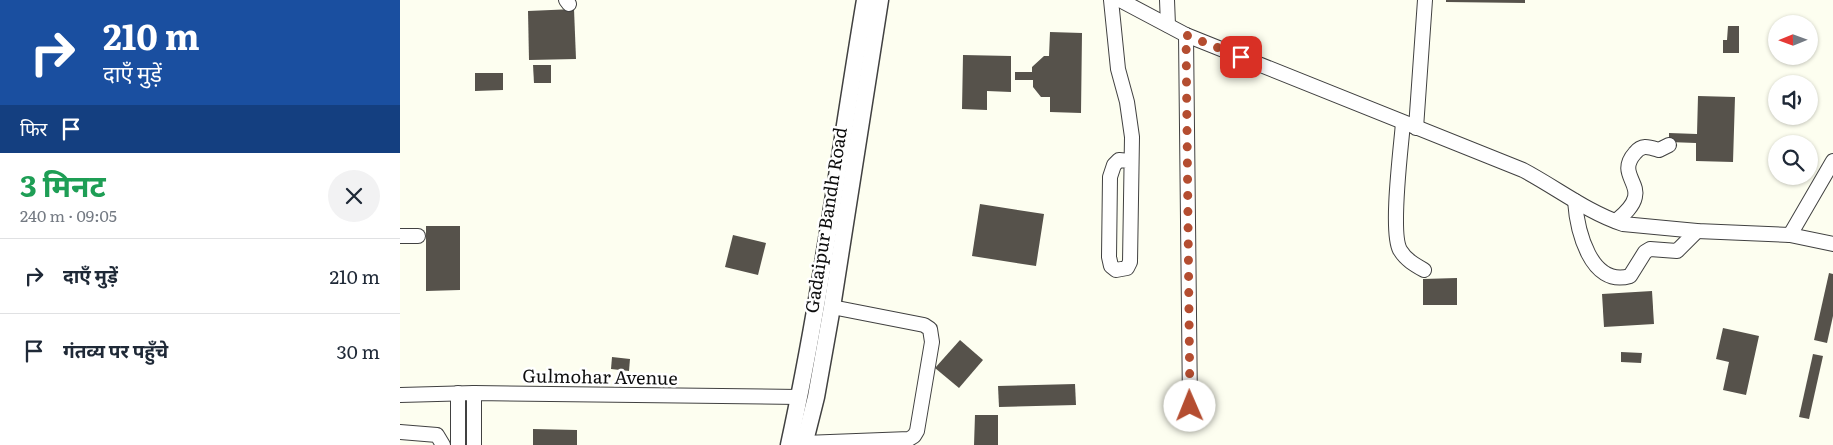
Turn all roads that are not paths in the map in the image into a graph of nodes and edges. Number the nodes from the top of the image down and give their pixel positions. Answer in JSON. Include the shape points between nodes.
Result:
{"nodes":[{"id":1,"x":865,"y":0,"type":"edge"},
{"id":2,"x":880,"y":0,"type":"edge"},
{"id":3,"x":1111,"y":0,"type":"edge"},
{"id":4,"x":1120,"y":0,"type":"edge"},
{"id":5,"x":1167,"y":0,"type":"edge"},
{"id":6,"x":1425,"y":0,"type":"edge"},
{"id":7,"x":1168,"y":25,"type":"junction"},
{"id":8,"x":1186,"y":35,"type":"junction"},
{"id":9,"x":1409,"y":126,"type":"junction"},
{"id":10,"x":1669,"y":145,"type":"dead end"},
{"id":11,"x":1130,"y":161,"type":"junction"},
{"id":12,"x":1833,"y":161,"type":"edge"},
{"id":13,"x":1575,"y":201,"type":"junction"},
{"id":14,"x":1616,"y":221,"type":"junction"},
{"id":15,"x":1696,"y":231,"type":"junction"},
{"id":16,"x":400,"y":236,"type":"edge"},
{"id":17,"x":418,"y":236,"type":"dead end"},
{"id":18,"x":1790,"y":236,"type":"junction"},
{"id":19,"x":1833,"y":244,"type":"edge"},
{"id":20,"x":1424,"y":270,"type":"dead end"},
{"id":21,"x":832,"y":307,"type":"junction"},
{"id":22,"x":458,"y":393,"type":"junction"},
{"id":23,"x":474,"y":393,"type":"junction"},
{"id":24,"x":400,"y":394,"type":"edge"},
{"id":25,"x":800,"y":397,"type":"junction"},
{"id":26,"x":1190,"y":406,"type":"dead end"},
{"id":27,"x":400,"y":432,"type":"edge"},
{"id":28,"x":799,"y":444,"type":"edge"},
{"id":29,"x":443,"y":445,"type":"edge"},
{"id":30,"x":458,"y":445,"type":"edge"},
{"id":31,"x":474,"y":445,"type":"edge"}],
"edges":[{"from":1,"to":25,"type":"street"},
{"from":2,"to":21,"type":"street","name":"Gadaipur Bandh Road"},
{"from":3,"to":11,"type":"street","via":[[1118,69],[1130,123]]},
{"from":4,"to":7,"type":"street"},
{"from":5,"to":7,"type":"street"},
{"from":6,"to":9,"type":"street"},
{"from":7,"to":8,"type":"street"},
{"from":8,"to":9,"type":"street"},
{"from":8,"to":26,"type":"street"},
{"from":9,"to":13,"type":"street","via":[[1523,170]]},
{"from":9,"to":20,"type":"street","via":[[1396,227],[1398,245],[1404,256]]},
{"from":10,"to":14,"type":"street","via":[[1659,150],[1645,146],[1631,157],[1628,167],[1631,182],[1636,188],[1635,197]]},
{"from":11,"to":11,"type":"street","via":[[1119,160],[1110,171],[1109,257],[1111,266],[1116,270],[1127,268],[1130,262]]},
{"from":12,"to":18,"type":"street"},
{"from":13,"to":14,"type":"street"},
{"from":13,"to":15,"type":"street","via":[[1577,225],[1585,247],[1601,270],[1618,278],[1630,276],[1645,252],[1650,249],[1677,251]]},
{"from":14,"to":15,"type":"street"},
{"from":15,"to":18,"type":"street"},
{"from":16,"to":17,"type":"street"},
{"from":18,"to":19,"type":"street"},
{"from":21,"to":28,"type":"street","name":"Gadaipur Bandh Road","via":[[816,397]]},
{"from":21,"to":28,"type":"street","via":[[924,325],[930,329],[932,342],[917,431],[909,439]]},
{"from":22,"to":23,"type":"street","name":"Gulmohar Avenue"},
{"from":22,"to":24,"type":"street","name":"Gulmohar Avenue"},
{"from":22,"to":30,"type":"street"},
{"from":23,"to":25,"type":"street","name":"Gulmohar Avenue"},
{"from":23,"to":31,"type":"street"},
{"from":25,"to":28,"type":"street"},
{"from":27,"to":29,"type":"street","via":[[437,435]]}]}
